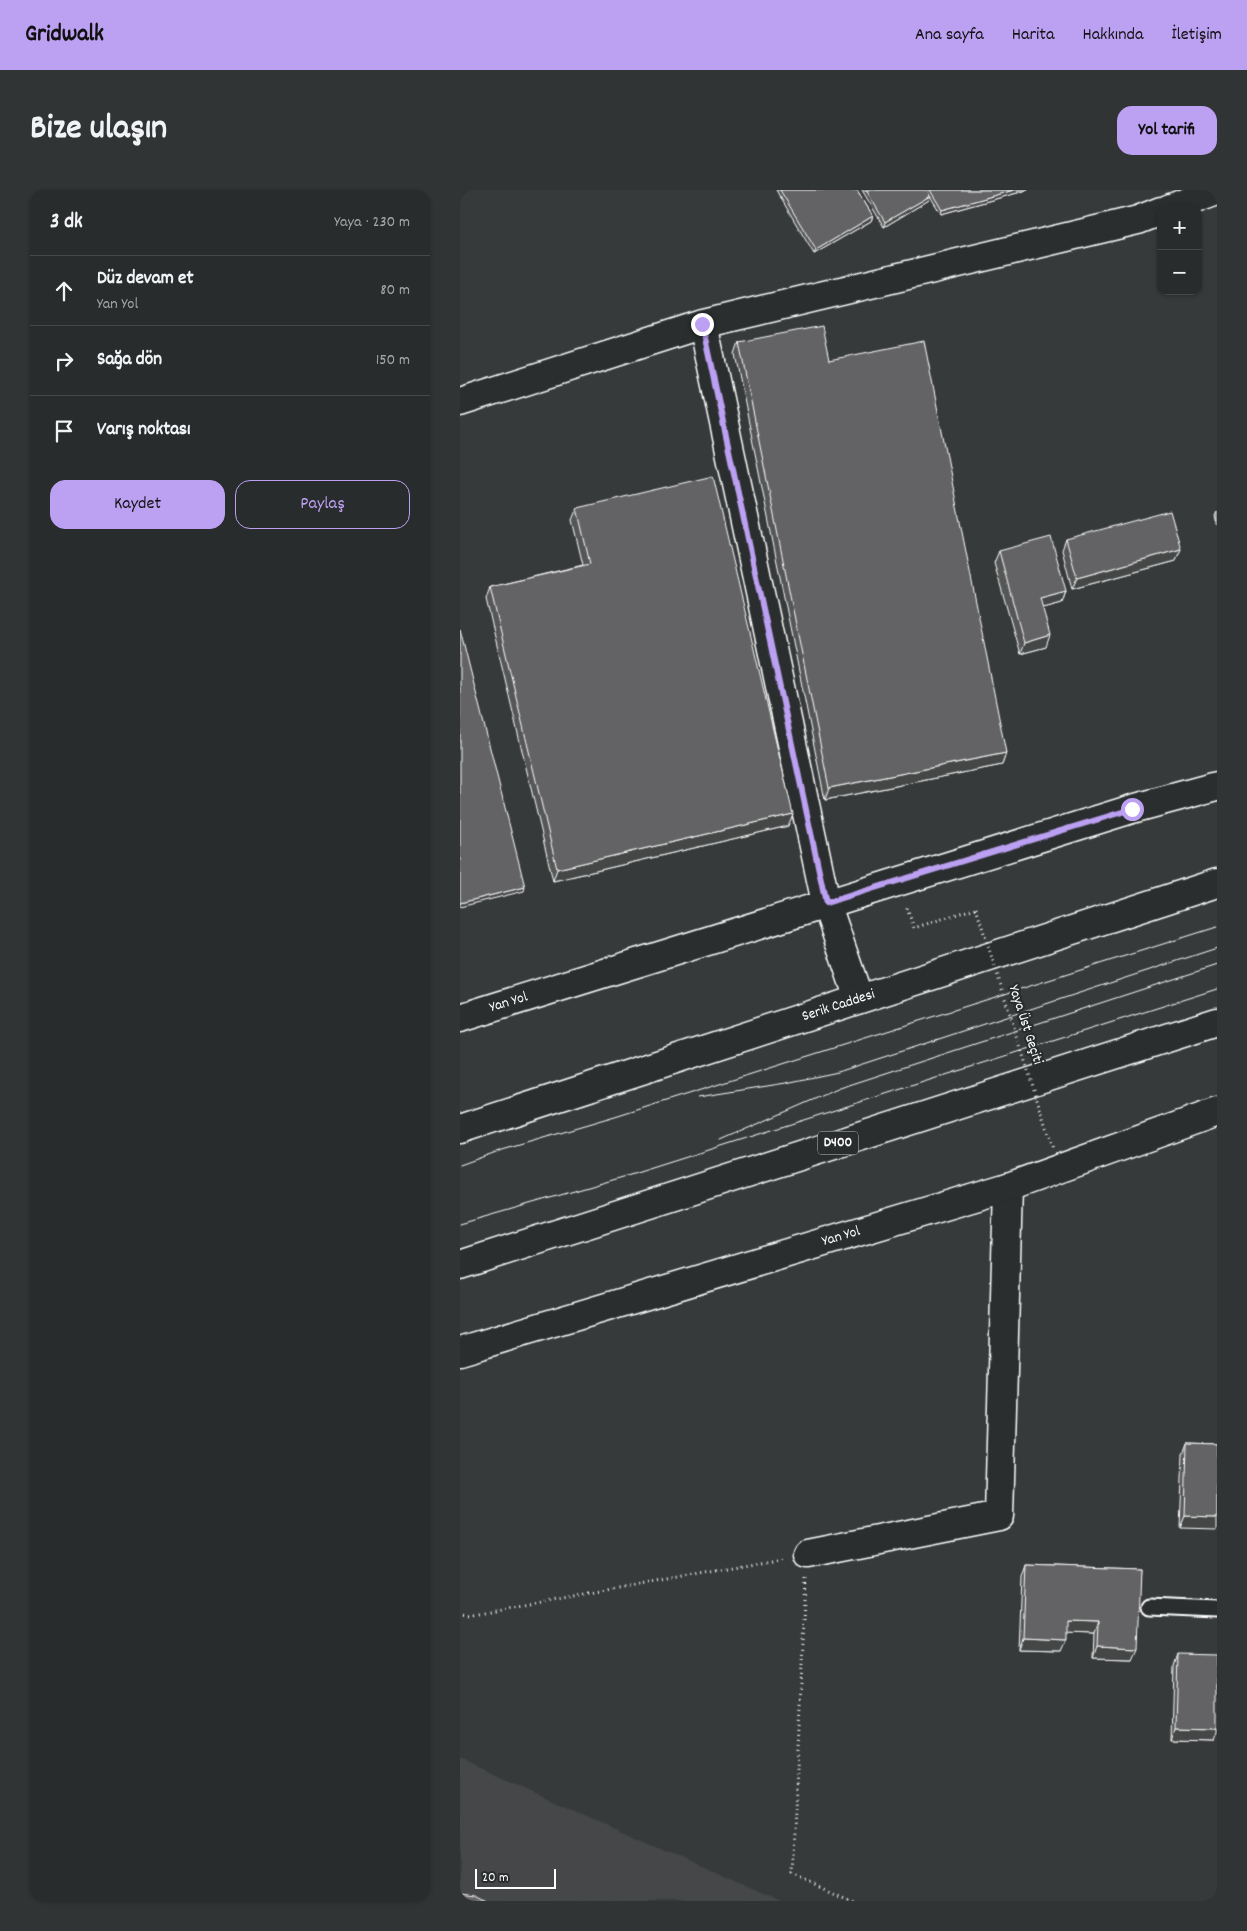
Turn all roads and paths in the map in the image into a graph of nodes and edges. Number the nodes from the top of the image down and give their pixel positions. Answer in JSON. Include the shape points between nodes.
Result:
{"nodes":[{"id":1,"x":1217,"y":191,"type":"edge"},
{"id":2,"x":1179,"y":205,"type":"edge"},
{"id":3,"x":1157,"y":212,"type":"edge"},
{"id":4,"x":702,"y":324,"type":"junction"},
{"id":5,"x":460,"y":402,"type":"edge"},
{"id":6,"x":1217,"y":786,"type":"edge"},
{"id":7,"x":1217,"y":883,"type":"edge"},
{"id":8,"x":826,"y":903,"type":"junction"},
{"id":9,"x":914,"y":928,"type":"dead end"},
{"id":10,"x":859,"y":999,"type":"junction"},
{"id":11,"x":460,"y":1018,"type":"edge"},
{"id":12,"x":1217,"y":1022,"type":"edge"},
{"id":13,"x":1217,"y":1112,"type":"edge"},
{"id":14,"x":460,"y":1128,"type":"edge"},
{"id":15,"x":1053,"y":1148,"type":"dead end"},
{"id":16,"x":1008,"y":1187,"type":"junction"},
{"id":17,"x":460,"y":1265,"type":"edge"},
{"id":18,"x":460,"y":1351,"type":"edge"},
{"id":19,"x":808,"y":1554,"type":"junction"},
{"id":20,"x":1149,"y":1607,"type":"dead end"},
{"id":21,"x":1217,"y":1610,"type":"edge"},
{"id":22,"x":460,"y":1613,"type":"edge"},
{"id":23,"x":853,"y":1901,"type":"edge"}],
"edges":[{"from":1,"to":2,"type":"main road"},
{"from":3,"to":4,"type":"main road"},
{"from":4,"to":5,"type":"main road"},
{"from":4,"to":8,"type":"main road"},
{"from":6,"to":8,"type":"main road","name":"Yan Yol"},
{"from":7,"to":10,"type":"main road","name":"Serik Caddesi"},
{"from":8,"to":10,"type":"main road"},
{"from":8,"to":11,"type":"main road","name":"Yan Yol"},
{"from":9,"to":15,"type":"path","name":"Yaya Üst Geçiti","bridge":true,"via":[[976,908]]},
{"from":10,"to":14,"type":"main road","name":"Serik Caddesi"},
{"from":12,"to":17,"type":"main road","number":"D400"},
{"from":13,"to":16,"type":"main road","name":"Yan Yol"},
{"from":16,"to":18,"type":"main road","name":"Yan Yol"},
{"from":16,"to":19,"type":"main road","via":[[999,1516]]},
{"from":19,"to":22,"type":"path","via":[[474,1614]]},
{"from":19,"to":23,"type":"path","via":[[792,1874]]},
{"from":20,"to":21,"type":"lane"}]}
